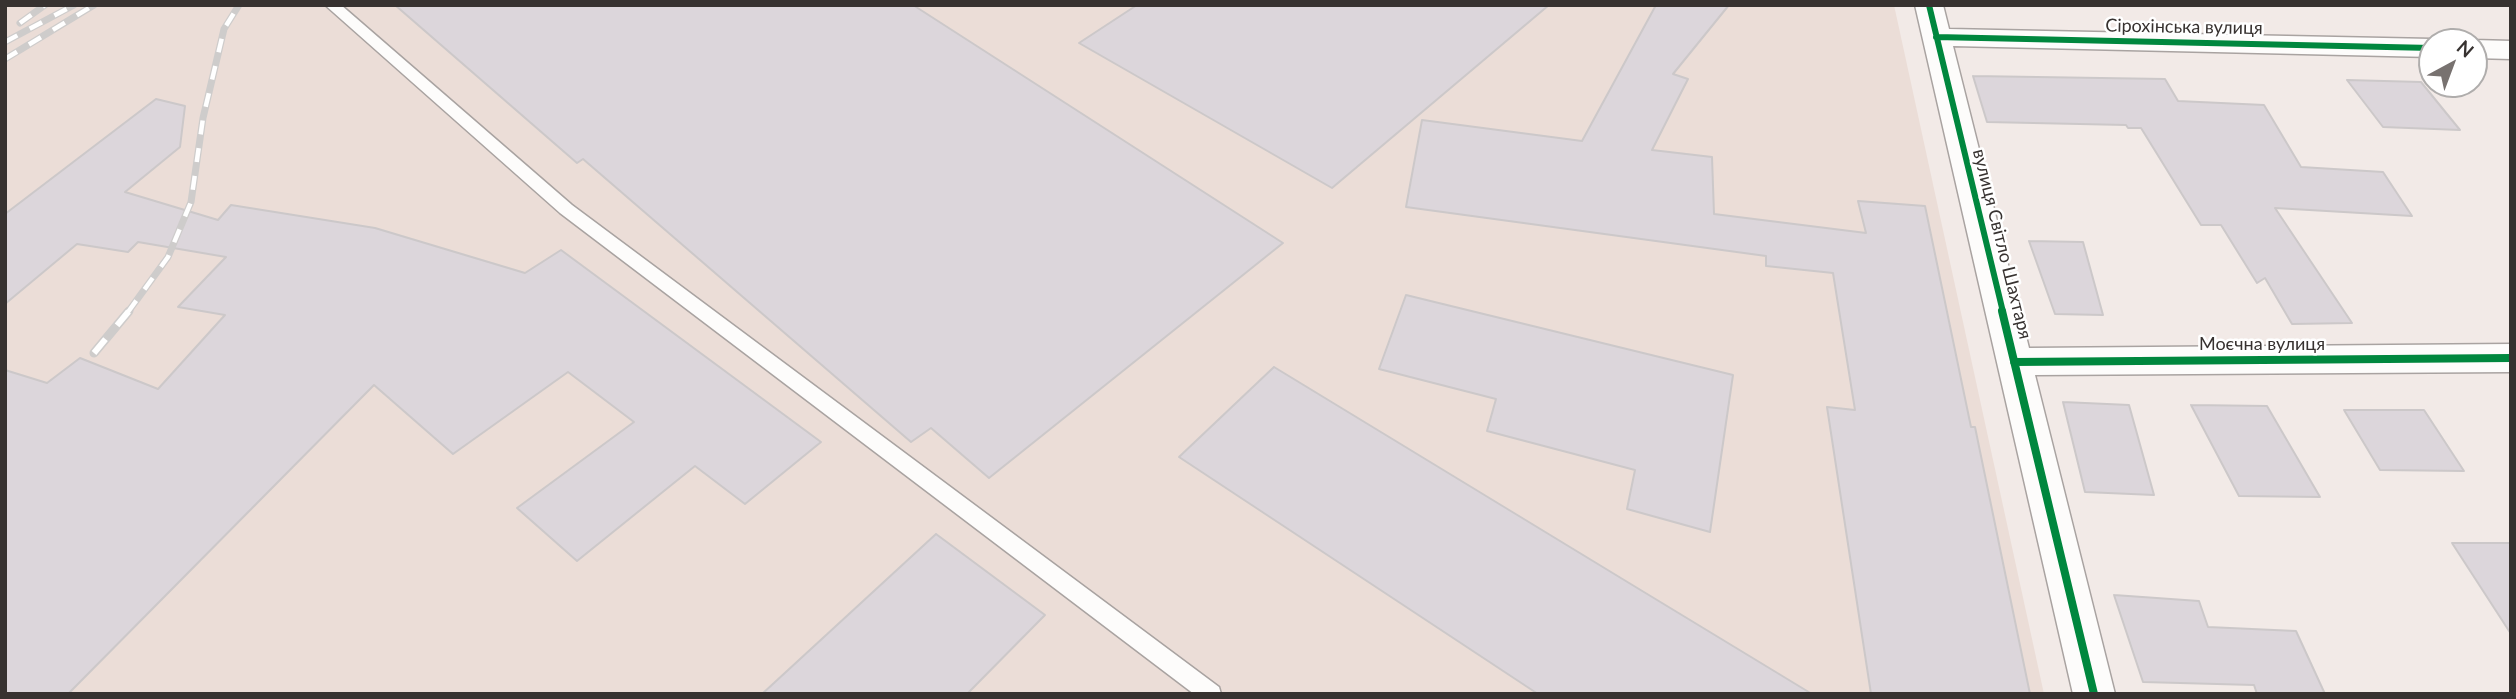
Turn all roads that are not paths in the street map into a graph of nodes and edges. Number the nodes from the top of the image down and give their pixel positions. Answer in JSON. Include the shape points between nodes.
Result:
{"nodes":[{"id":1,"x":332,"y":5,"type":"edge"},
{"id":2,"x":1932,"y":21,"type":"edge"},
{"id":3,"x":2418,"y":47,"type":"edge"},
{"id":4,"x":2488,"y":49,"type":"edge"},
{"id":5,"x":2511,"y":50,"type":"edge"},
{"id":6,"x":2511,"y":358,"type":"edge"},
{"id":7,"x":2014,"y":362,"type":"junction"},
{"id":8,"x":1211,"y":694,"type":"edge"},
{"id":9,"x":2094,"y":694,"type":"edge"}],
"edges":[{"from":1,"to":8,"type":"lane","via":[[566,209]]},
{"from":2,"to":3,"type":"street","name":"Сірохінська вулиця"},
{"from":2,"to":7,"type":"street","name":"вулиця Світло Шахтаря"},
{"from":4,"to":5,"type":"street"},
{"from":6,"to":7,"type":"street","name":"Моєчна вулиця"},
{"from":7,"to":9,"type":"street","name":"вулиця Світло Шахтаря"}]}
